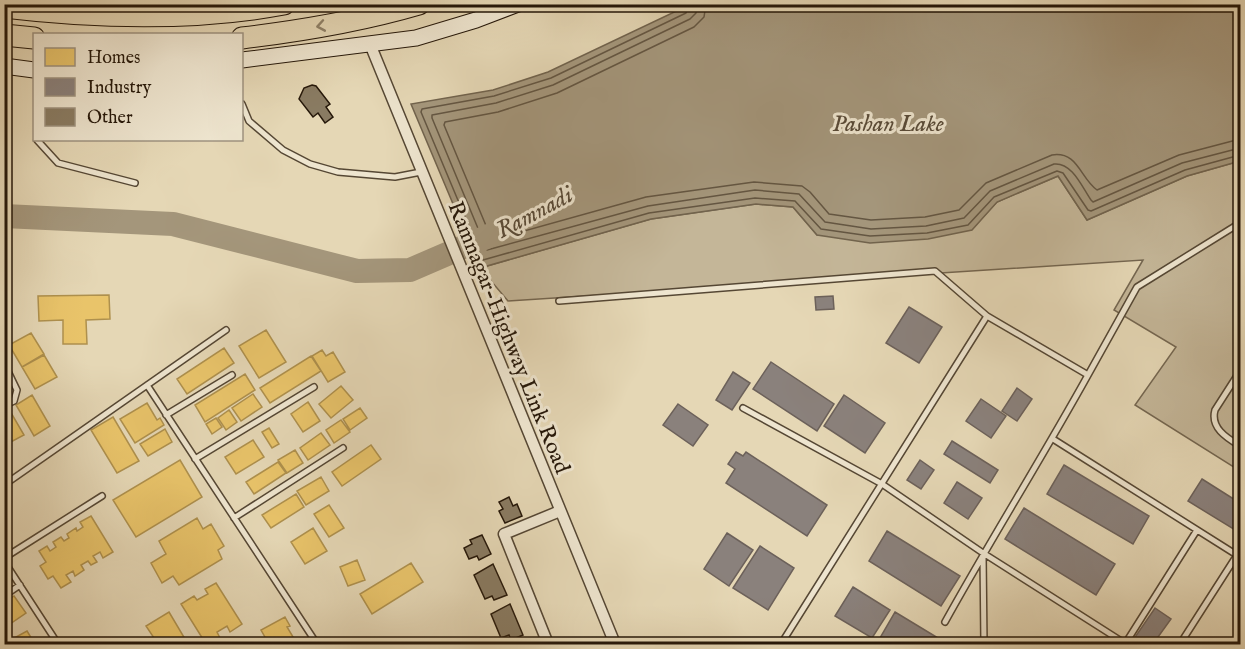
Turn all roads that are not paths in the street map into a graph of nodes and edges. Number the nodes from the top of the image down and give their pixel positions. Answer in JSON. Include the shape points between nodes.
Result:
{"nodes":[{"id":1,"x":284,"y":4,"type":"edge"},
{"id":2,"x":419,"y":4,"type":"edge"},
{"id":3,"x":518,"y":4,"type":"edge"},
{"id":4,"x":4,"y":6,"type":"edge"},
{"id":5,"x":4,"y":35,"type":"edge"},
{"id":6,"x":33,"y":38,"type":"edge"},
{"id":7,"x":243,"y":38,"type":"edge"},
{"id":8,"x":370,"y":44,"type":"junction"},
{"id":9,"x":243,"y":60,"type":"edge"},
{"id":10,"x":4,"y":66,"type":"edge"},
{"id":11,"x":33,"y":70,"type":"edge"},
{"id":12,"x":243,"y":106,"type":"edge"},
{"id":13,"x":39,"y":141,"type":"edge"},
{"id":14,"x":421,"y":171,"type":"junction"},
{"id":15,"x":135,"y":183,"type":"dead end"},
{"id":16,"x":1240,"y":223,"type":"edge"},
{"id":17,"x":559,"y":301,"type":"dead end"},
{"id":18,"x":987,"y":316,"type":"junction"},
{"id":19,"x":226,"y":330,"type":"dead end"},
{"id":20,"x":4,"y":363,"type":"edge"},
{"id":21,"x":1240,"y":371,"type":"edge"},
{"id":22,"x":232,"y":375,"type":"dead end"},
{"id":23,"x":1088,"y":375,"type":"junction"},
{"id":24,"x":147,"y":385,"type":"junction"},
{"id":25,"x":314,"y":387,"type":"dead end"},
{"id":26,"x":4,"y":406,"type":"edge"},
{"id":27,"x":743,"y":408,"type":"dead end"},
{"id":28,"x":166,"y":415,"type":"junction"},
{"id":29,"x":1053,"y":439,"type":"junction"},
{"id":30,"x":1240,"y":446,"type":"edge"},
{"id":31,"x":343,"y":448,"type":"dead end"},
{"id":32,"x":195,"y":459,"type":"junction"},
{"id":33,"x":882,"y":484,"type":"junction"},
{"id":34,"x":4,"y":485,"type":"edge"},
{"id":35,"x":102,"y":496,"type":"dead end"},
{"id":36,"x":560,"y":510,"type":"junction"},
{"id":37,"x":234,"y":518,"type":"junction"},
{"id":38,"x":1197,"y":530,"type":"junction"},
{"id":39,"x":983,"y":553,"type":"junction"},
{"id":40,"x":1239,"y":556,"type":"edge"},
{"id":41,"x":4,"y":559,"type":"edge"},
{"id":42,"x":20,"y":585,"type":"junction"},
{"id":43,"x":4,"y":596,"type":"edge"},
{"id":44,"x":945,"y":622,"type":"dead end"},
{"id":45,"x":1126,"y":644,"type":"edge"},
{"id":46,"x":58,"y":645,"type":"edge"},
{"id":47,"x":317,"y":645,"type":"edge"},
{"id":48,"x":548,"y":645,"type":"edge"},
{"id":49,"x":615,"y":645,"type":"edge"},
{"id":50,"x":781,"y":645,"type":"edge"},
{"id":51,"x":984,"y":645,"type":"edge"},
{"id":52,"x":1180,"y":645,"type":"edge"}],
"edges":[{"from":1,"to":4,"type":"highway","via":[[149,16]]},
{"from":2,"to":7,"type":"highway","one_way":true,"via":[[340,23]]},
{"from":3,"to":8,"type":"street","via":[[416,38]]},
{"from":5,"to":6,"type":"highway"},
{"from":8,"to":9,"type":"street"},
{"from":8,"to":14,"type":"street","name":"Ramnagar-Highway Link Road"},
{"from":10,"to":11,"type":"street"},
{"from":12,"to":14,"type":"lane","via":[[249,121],[283,150],[310,164],[338,172],[395,177]]},
{"from":13,"to":15,"type":"lane","via":[[58,163]]},
{"from":14,"to":36,"type":"street","name":"Ramnagar-Highway Link Road"},
{"from":16,"to":23,"type":"lane","via":[[1137,287]]},
{"from":17,"to":18,"type":"lane","via":[[935,271]]},
{"from":18,"to":23,"type":"lane"},
{"from":18,"to":33,"type":"lane"},
{"from":19,"to":24,"type":"lane"},
{"from":20,"to":26,"type":"lane","via":[[17,390],[14,401]]},
{"from":21,"to":30,"type":"lane","via":[[1213,416],[1220,431]]},
{"from":22,"to":28,"type":"lane"},
{"from":23,"to":29,"type":"lane"},
{"from":24,"to":28,"type":"lane"},
{"from":24,"to":34,"type":"lane"},
{"from":25,"to":32,"type":"lane"},
{"from":27,"to":33,"type":"lane"},
{"from":28,"to":32,"type":"lane"},
{"from":29,"to":38,"type":"lane"},
{"from":29,"to":39,"type":"lane"},
{"from":31,"to":37,"type":"lane"},
{"from":32,"to":37,"type":"lane"},
{"from":33,"to":39,"type":"lane"},
{"from":33,"to":50,"type":"lane"},
{"from":35,"to":41,"type":"lane"},
{"from":36,"to":48,"type":"street","via":[[504,534]]},
{"from":36,"to":49,"type":"street","name":"Ramnagar-Highway Link Road"},
{"from":37,"to":47,"type":"lane"},
{"from":38,"to":40,"type":"lane"},
{"from":38,"to":45,"type":"lane"},
{"from":39,"to":44,"type":"lane"},
{"from":39,"to":45,"type":"lane"},
{"from":39,"to":51,"type":"lane"},
{"from":40,"to":52,"type":"lane"},
{"from":41,"to":42,"type":"lane"},
{"from":42,"to":43,"type":"lane"},
{"from":42,"to":46,"type":"lane"}]}
